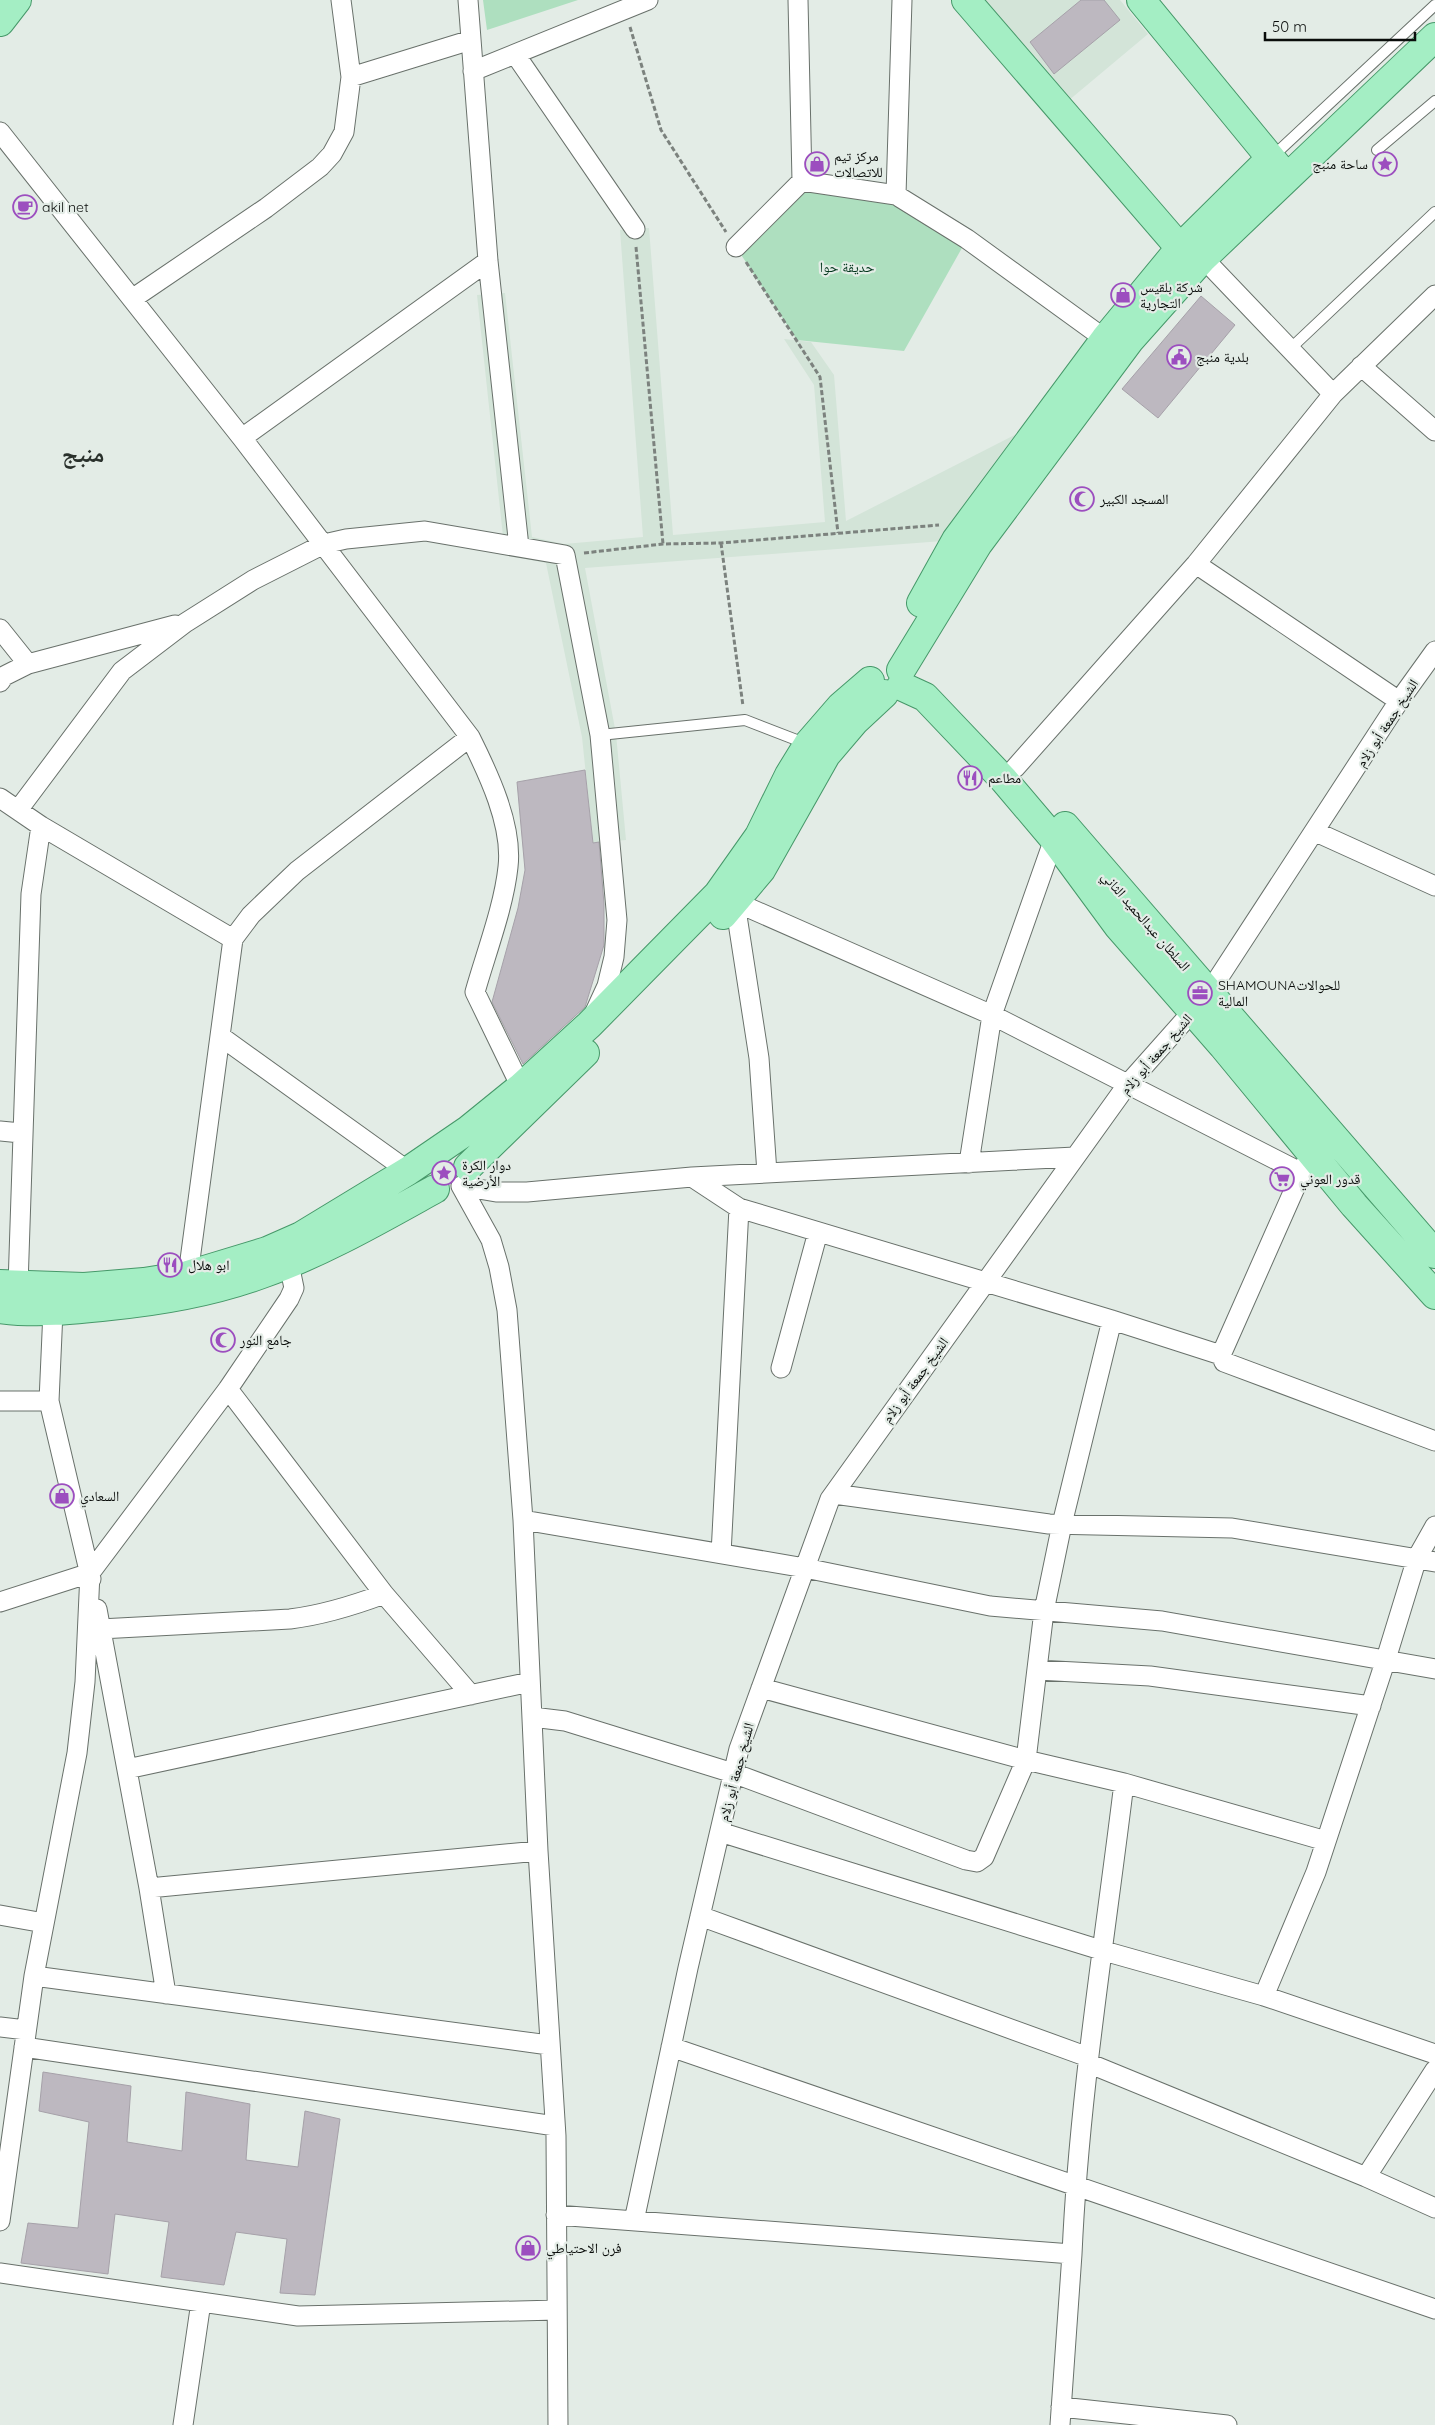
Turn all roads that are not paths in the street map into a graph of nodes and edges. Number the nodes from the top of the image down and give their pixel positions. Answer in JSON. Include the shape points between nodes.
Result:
{"nodes":[{"id":1,"x":17,"y":0,"type":"edge"},
{"id":2,"x":341,"y":0,"type":"edge"},
{"id":3,"x":468,"y":0,"type":"edge"},
{"id":4,"x":648,"y":0,"type":"edge"},
{"id":5,"x":798,"y":0,"type":"edge"},
{"id":6,"x":902,"y":0,"type":"edge"},
{"id":7,"x":966,"y":0,"type":"edge"},
{"id":8,"x":1142,"y":0,"type":"edge"},
{"id":9,"x":1435,"y":5,"type":"edge"},
{"id":10,"x":0,"y":22,"type":"edge"},
{"id":11,"x":1435,"y":38,"type":"edge"},
{"id":12,"x":471,"y":40,"type":"junction"},
{"id":13,"x":515,"y":54,"type":"junction"},
{"id":14,"x":474,"y":71,"type":"junction"},
{"id":15,"x":351,"y":78,"type":"junction"},
{"id":16,"x":1435,"y":101,"type":"edge"},
{"id":17,"x":0,"y":132,"type":"edge"},
{"id":18,"x":1377,"y":150,"type":"dead end"},
{"id":19,"x":1278,"y":167,"type":"junction"},
{"id":20,"x":802,"y":181,"type":"junction"},
{"id":21,"x":896,"y":195,"type":"junction"},
{"id":22,"x":1435,"y":212,"type":"edge"},
{"id":23,"x":635,"y":229,"type":"road end"},
{"id":24,"x":736,"y":247,"type":"road end"},
{"id":25,"x":1191,"y":253,"type":"junction"},
{"id":26,"x":488,"y":261,"type":"junction"},
{"id":27,"x":1435,"y":296,"type":"edge"},
{"id":28,"x":132,"y":299,"type":"junction"},
{"id":29,"x":1105,"y":339,"type":"junction"},
{"id":30,"x":1290,"y":349,"type":"junction"},
{"id":31,"x":1362,"y":366,"type":"junction"},
{"id":32,"x":1333,"y":394,"type":"junction"},
{"id":33,"x":1435,"y":432,"type":"edge"},
{"id":34,"x":242,"y":438,"type":"junction"},
{"id":35,"x":324,"y":544,"type":"junction"},
{"id":36,"x":519,"y":547,"type":"junction"},
{"id":37,"x":1196,"y":564,"type":"junction"},
{"id":38,"x":185,"y":623,"type":"junction"},
{"id":39,"x":0,"y":629,"type":"edge"},
{"id":40,"x":1435,"y":651,"type":"edge"},
{"id":41,"x":28,"y":664,"type":"junction"},
{"id":42,"x":891,"y":678,"type":"junction"},
{"id":43,"x":0,"y":682,"type":"edge"},
{"id":44,"x":1399,"y":701,"type":"junction"},
{"id":45,"x":600,"y":735,"type":"junction"},
{"id":46,"x":470,"y":736,"type":"junction"},
{"id":47,"x":808,"y":744,"type":"junction"},
{"id":48,"x":1015,"y":768,"type":"junction"},
{"id":49,"x":0,"y":798,"type":"edge"},
{"id":50,"x":18,"y":810,"type":"junction"},
{"id":51,"x":41,"y":826,"type":"junction"},
{"id":52,"x":1316,"y":832,"type":"junction"},
{"id":53,"x":1054,"y":839,"type":"junction"},
{"id":54,"x":1435,"y":886,"type":"edge"},
{"id":55,"x":727,"y":898,"type":"junction"},
{"id":56,"x":233,"y":940,"type":"junction"},
{"id":57,"x":1200,"y":1003,"type":"junction"},
{"id":58,"x":992,"y":1015,"type":"junction"},
{"id":59,"x":590,"y":1025,"type":"junction"},
{"id":60,"x":220,"y":1036,"type":"junction"},
{"id":61,"x":1127,"y":1085,"type":"junction"},
{"id":62,"x":521,"y":1087,"type":"junction"},
{"id":63,"x":0,"y":1130,"type":"edge"},
{"id":64,"x":22,"y":1133,"type":"junction"},
{"id":65,"x":435,"y":1153,"type":"junction"},
{"id":66,"x":1075,"y":1157,"type":"junction"},
{"id":67,"x":969,"y":1162,"type":"junction"},
{"id":68,"x":1306,"y":1162,"type":"junction"},
{"id":69,"x":408,"y":1171,"type":"junction"},
{"id":70,"x":767,"y":1173,"type":"junction"},
{"id":71,"x":692,"y":1176,"type":"junction"},
{"id":72,"x":455,"y":1181,"type":"junction"},
{"id":73,"x":739,"y":1208,"type":"junction"},
{"id":74,"x":818,"y":1232,"type":"junction"},
{"id":75,"x":1435,"y":1254,"type":"edge"},
{"id":76,"x":289,"y":1264,"type":"junction"},
{"id":77,"x":188,"y":1275,"type":"junction"},
{"id":78,"x":986,"y":1282,"type":"junction"},
{"id":79,"x":9,"y":1285,"type":"edge"},
{"id":80,"x":1435,"y":1295,"type":"edge"},
{"id":81,"x":0,"y":1309,"type":"edge"},
{"id":82,"x":53,"y":1311,"type":"junction"},
{"id":83,"x":1112,"y":1320,"type":"junction"},
{"id":84,"x":1221,"y":1355,"type":"junction"},
{"id":85,"x":781,"y":1368,"type":"dead end"},
{"id":86,"x":228,"y":1389,"type":"junction"},
{"id":87,"x":0,"y":1401,"type":"edge"},
{"id":88,"x":49,"y":1401,"type":"junction"},
{"id":89,"x":1435,"y":1441,"type":"edge"},
{"id":90,"x":834,"y":1494,"type":"junction"},
{"id":91,"x":523,"y":1520,"type":"junction"},
{"id":92,"x":1062,"y":1524,"type":"junction"},
{"id":93,"x":1435,"y":1526,"type":"edge"},
{"id":94,"x":721,"y":1554,"type":"junction"},
{"id":95,"x":1426,"y":1560,"type":"edge"},
{"id":96,"x":805,"y":1568,"type":"junction"},
{"id":97,"x":90,"y":1573,"type":"junction"},
{"id":98,"x":384,"y":1594,"type":"junction"},
{"id":99,"x":0,"y":1602,"type":"edge"},
{"id":100,"x":1044,"y":1611,"type":"junction"},
{"id":101,"x":100,"y":1630,"type":"junction"},
{"id":102,"x":1386,"y":1659,"type":"junction"},
{"id":103,"x":1435,"y":1669,"type":"edge"},
{"id":104,"x":1037,"y":1670,"type":"junction"},
{"id":105,"x":530,"y":1682,"type":"junction"},
{"id":106,"x":761,"y":1688,"type":"junction"},
{"id":107,"x":471,"y":1695,"type":"junction"},
{"id":108,"x":1371,"y":1706,"type":"junction"},
{"id":109,"x":532,"y":1717,"type":"junction"},
{"id":110,"x":1026,"y":1760,"type":"junction"},
{"id":111,"x":127,"y":1769,"type":"junction"},
{"id":112,"x":733,"y":1773,"type":"junction"},
{"id":113,"x":1124,"y":1783,"type":"junction"},
{"id":114,"x":720,"y":1832,"type":"junction"},
{"id":115,"x":1326,"y":1841,"type":"junction"},
{"id":116,"x":538,"y":1851,"type":"junction"},
{"id":117,"x":149,"y":1888,"type":"junction"},
{"id":118,"x":0,"y":1915,"type":"edge"},
{"id":119,"x":700,"y":1916,"type":"junction"},
{"id":120,"x":44,"y":1923,"type":"junction"},
{"id":121,"x":1104,"y":1951,"type":"junction"},
{"id":122,"x":34,"y":1976,"type":"junction"},
{"id":123,"x":166,"y":1994,"type":"junction"},
{"id":124,"x":1264,"y":1996,"type":"junction"},
{"id":125,"x":0,"y":2027,"type":"edge"},
{"id":126,"x":25,"y":2039,"type":"junction"},
{"id":127,"x":549,"y":2045,"type":"junction"},
{"id":128,"x":671,"y":2047,"type":"junction"},
{"id":129,"x":1435,"y":2054,"type":"edge"},
{"id":130,"x":1088,"y":2060,"type":"junction"},
{"id":131,"x":1435,"y":2070,"type":"edge"},
{"id":132,"x":555,"y":2126,"type":"junction"},
{"id":133,"x":4,"y":2155,"type":"edge"},
{"id":134,"x":1366,"y":2177,"type":"junction"},
{"id":135,"x":1075,"y":2184,"type":"junction"},
{"id":136,"x":1435,"y":2208,"type":"edge"},
{"id":137,"x":556,"y":2216,"type":"junction"},
{"id":138,"x":634,"y":2221,"type":"junction"},
{"id":139,"x":0,"y":2222,"type":"edge"},
{"id":140,"x":1072,"y":2254,"type":"junction"},
{"id":141,"x":0,"y":2273,"type":"edge"},
{"id":142,"x":201,"y":2302,"type":"junction"},
{"id":143,"x":1435,"y":2309,"type":"edge"},
{"id":144,"x":557,"y":2310,"type":"junction"},
{"id":145,"x":1060,"y":2416,"type":"edge"},
{"id":146,"x":183,"y":2425,"type":"edge"},
{"id":147,"x":558,"y":2425,"type":"edge"},
{"id":148,"x":1228,"y":2425,"type":"edge"}],
"edges":[{"from":1,"to":10,"type":"main road"},
{"from":2,"to":15,"type":"street"},
{"from":3,"to":12,"type":"street"},
{"from":4,"to":13,"type":"street"},
{"from":5,"to":20,"type":"street"},
{"from":6,"to":21,"type":"street"},
{"from":7,"to":25,"type":"main road"},
{"from":8,"to":19,"type":"main road"},
{"from":9,"to":19,"type":"lane"},
{"from":11,"to":19,"type":"main road"},
{"from":12,"to":14,"type":"street"},
{"from":12,"to":15,"type":"street"},
{"from":13,"to":14,"type":"street"},
{"from":13,"to":23,"type":"street"},
{"from":14,"to":26,"type":"street"},
{"from":15,"to":28,"type":"street","via":[[344,132],[332,154],[320,167],[266,208]]},
{"from":16,"to":18,"type":"lane"},
{"from":17,"to":28,"type":"street"},
{"from":19,"to":25,"type":"main road"},
{"from":20,"to":21,"type":"street"},
{"from":20,"to":24,"type":"street"},
{"from":21,"to":29,"type":"street","via":[[967,239]]},
{"from":22,"to":30,"type":"lane"},
{"from":25,"to":29,"type":"main road"},
{"from":25,"to":30,"type":"street"},
{"from":25,"to":42,"type":"main road","via":[[978,544]]},
{"from":26,"to":34,"type":"street"},
{"from":26,"to":36,"type":"street"},
{"from":27,"to":31,"type":"street"},
{"from":28,"to":34,"type":"street"},
{"from":29,"to":42,"type":"main road","via":[[956,540]]},
{"from":30,"to":32,"type":"street"},
{"from":31,"to":32,"type":"street"},
{"from":31,"to":33,"type":"street"},
{"from":32,"to":37,"type":"street"},
{"from":34,"to":35,"type":"street"},
{"from":35,"to":36,"type":"street","via":[[425,530]]},
{"from":35,"to":38,"type":"street","via":[[253,580]]},
{"from":35,"to":46,"type":"street"},
{"from":36,"to":45,"type":"street","via":[[565,555]]},
{"from":37,"to":44,"type":"street"},
{"from":37,"to":48,"type":"street"},
{"from":38,"to":41,"type":"street"},
{"from":38,"to":50,"type":"street","via":[[122,671]]},
{"from":39,"to":41,"type":"street"},
{"from":40,"to":44,"type":"street","name":"الشيخ جمعة أبو زلام"},
{"from":41,"to":43,"type":"street","via":[[4,676]]},
{"from":42,"to":47,"type":"main road","via":[[835,712]]},
{"from":42,"to":48,"type":"main road","name":"السلطان عبدالحميد الثاني","via":[[933,688]]},
{"from":42,"to":53,"type":"main road","via":[[925,697],[1004,780]]},
{"from":42,"to":55,"type":"main road","via":[[826,755],[761,870]]},
{"from":44,"to":52,"type":"street","name":"الشيخ جمعة أبو زلام"},
{"from":45,"to":47,"type":"lane","via":[[745,720]]},
{"from":45,"to":59,"type":"street","via":[[617,920],[614,957],[607,986]]},
{"from":46,"to":56,"type":"street","via":[[297,871],[251,914]]},
{"from":46,"to":62,"type":"street","via":[[494,787],[505,830],[508,866],[475,992]]},
{"from":47,"to":55,"type":"main road"},
{"from":48,"to":57,"type":"main road","name":"السلطان عبدالحميد الثاني"},
{"from":49,"to":50,"type":"street"},
{"from":50,"to":51,"type":"street"},
{"from":51,"to":56,"type":"street"},
{"from":51,"to":64,"type":"street","via":[[31,894]]},
{"from":52,"to":54,"type":"street"},
{"from":52,"to":57,"type":"street","name":"الشيخ جمعة أبو زلام"},
{"from":53,"to":57,"type":"main road","via":[[1118,926]]},
{"from":53,"to":58,"type":"street"},
{"from":55,"to":58,"type":"street"},
{"from":55,"to":59,"type":"main road"},
{"from":55,"to":70,"type":"street","via":[[759,1058]]},
{"from":55,"to":72,"type":"main road","via":[[632,1008]]},
{"from":56,"to":60,"type":"street"},
{"from":57,"to":61,"type":"street","name":"الشيخ جمعة أبو زلام"},
{"from":57,"to":68,"type":"main road","via":[[1223,1046]]},
{"from":57,"to":75,"type":"main road","name":"السلطان عبدالحميد الثاني"},
{"from":58,"to":61,"type":"street"},
{"from":58,"to":67,"type":"street"},
{"from":59,"to":62,"type":"main road"},
{"from":60,"to":69,"type":"street"},
{"from":60,"to":77,"type":"street"},
{"from":61,"to":66,"type":"street","name":"الشيخ جمعة أبو زلام"},
{"from":61,"to":68,"type":"street"},
{"from":62,"to":65,"type":"main road"},
{"from":63,"to":64,"type":"street"},
{"from":64,"to":79,"type":"street"},
{"from":65,"to":69,"type":"main road"},
{"from":65,"to":72,"type":"main road","via":[[455,1151],[466,1160]]},
{"from":65,"to":72,"type":"main road","via":[[429,1158],[425,1171],[430,1184]]},
{"from":66,"to":67,"type":"street"},
{"from":66,"to":78,"type":"street","name":"الشيخ جمعة أبو زلام"},
{"from":67,"to":70,"type":"street"},
{"from":68,"to":80,"type":"main road","via":[[1354,1205]]},
{"from":68,"to":84,"type":"street"},
{"from":69,"to":77,"type":"main road","via":[[301,1236],[266,1251]]},
{"from":70,"to":71,"type":"street"},
{"from":71,"to":72,"type":"street","via":[[527,1192],[496,1192]]},
{"from":71,"to":73,"type":"street"},
{"from":72,"to":76,"type":"main road"},
{"from":72,"to":91,"type":"street","via":[[491,1240],[499,1268],[506,1310]]},
{"from":73,"to":74,"type":"street"},
{"from":73,"to":94,"type":"street"},
{"from":74,"to":78,"type":"street"},
{"from":74,"to":85,"type":"street"},
{"from":76,"to":82,"type":"main road","via":[[187,1295]]},
{"from":76,"to":86,"type":"street","via":[[294,1282],[292,1294]]},
{"from":77,"to":79,"type":"main road","via":[[84,1287]]},
{"from":78,"to":83,"type":"street"},
{"from":78,"to":90,"type":"street","name":"الشيخ جمعة أبو زلام"},
{"from":81,"to":82,"type":"main road"},
{"from":82,"to":88,"type":"street"},
{"from":83,"to":84,"type":"street"},
{"from":83,"to":92,"type":"street"},
{"from":84,"to":89,"type":"street","via":[[1224,1362]]},
{"from":86,"to":97,"type":"street"},
{"from":86,"to":98,"type":"street"},
{"from":87,"to":88,"type":"street"},
{"from":88,"to":97,"type":"street"},
{"from":90,"to":92,"type":"street"},
{"from":90,"to":96,"type":"street","name":"الشيخ جمعة أبو زلام"},
{"from":91,"to":94,"type":"street"},
{"from":91,"to":105,"type":"street"},
{"from":92,"to":95,"type":"street","via":[[1232,1528]]},
{"from":92,"to":100,"type":"street"},
{"from":93,"to":95,"type":"street"},
{"from":94,"to":96,"type":"street"},
{"from":95,"to":102,"type":"street"},
{"from":96,"to":100,"type":"street","via":[[990,1606]]},
{"from":96,"to":106,"type":"street","name":"الشيخ جمعة أبو زلام"},
{"from":97,"to":99,"type":"street"},
{"from":97,"to":101,"type":"street"},
{"from":97,"to":120,"type":"street","via":[[85,1682],[77,1753]]},
{"from":98,"to":101,"type":"street","via":[[320,1615],[290,1619]]},
{"from":98,"to":107,"type":"street"},
{"from":100,"to":102,"type":"street","via":[[1162,1621]]},
{"from":100,"to":104,"type":"street"},
{"from":101,"to":111,"type":"street"},
{"from":102,"to":103,"type":"street"},
{"from":102,"to":108,"type":"street"},
{"from":104,"to":108,"type":"street","via":[[1150,1676]]},
{"from":104,"to":110,"type":"street"},
{"from":105,"to":107,"type":"street"},
{"from":105,"to":109,"type":"street"},
{"from":106,"to":110,"type":"street"},
{"from":106,"to":112,"type":"street","name":"الشيخ جمعة أبو زلام"},
{"from":107,"to":111,"type":"street"},
{"from":108,"to":115,"type":"street"},
{"from":109,"to":112,"type":"street","via":[[566,1720]]},
{"from":109,"to":116,"type":"street"},
{"from":110,"to":112,"type":"street","via":[[984,1857],[977,1862]]},
{"from":110,"to":113,"type":"street"},
{"from":111,"to":117,"type":"street"},
{"from":112,"to":114,"type":"street","name":"الشيخ جمعة أبو زلام"},
{"from":113,"to":115,"type":"street"},
{"from":113,"to":121,"type":"street"},
{"from":114,"to":119,"type":"street","name":"الشيخ جمعة أبو زلام"},
{"from":114,"to":121,"type":"street"},
{"from":115,"to":124,"type":"street"},
{"from":116,"to":117,"type":"street"},
{"from":116,"to":127,"type":"street"},
{"from":117,"to":123,"type":"street"},
{"from":118,"to":120,"type":"street"},
{"from":119,"to":128,"type":"street","name":"الشيخ جمعة أبو زلام"},
{"from":119,"to":130,"type":"street"},
{"from":120,"to":122,"type":"street"},
{"from":121,"to":124,"type":"street"},
{"from":121,"to":130,"type":"street"},
{"from":122,"to":123,"type":"street"},
{"from":122,"to":126,"type":"street"},
{"from":123,"to":127,"type":"street"},
{"from":124,"to":129,"type":"street"},
{"from":125,"to":126,"type":"street"},
{"from":126,"to":132,"type":"street"},
{"from":126,"to":133,"type":"street"},
{"from":127,"to":132,"type":"street"},
{"from":128,"to":135,"type":"street"},
{"from":128,"to":138,"type":"street","name":"الشيخ جمعة أبو زلام"},
{"from":130,"to":134,"type":"street"},
{"from":130,"to":135,"type":"street"},
{"from":131,"to":134,"type":"street"},
{"from":132,"to":137,"type":"street"},
{"from":133,"to":139,"type":"street"},
{"from":134,"to":136,"type":"street"},
{"from":135,"to":140,"type":"street"},
{"from":135,"to":143,"type":"street"},
{"from":137,"to":138,"type":"street"},
{"from":137,"to":144,"type":"street"},
{"from":138,"to":140,"type":"street"},
{"from":140,"to":145,"type":"street"},
{"from":141,"to":142,"type":"street"},
{"from":142,"to":144,"type":"street","via":[[298,2316]]},
{"from":142,"to":146,"type":"street"},
{"from":144,"to":147,"type":"street"},
{"from":145,"to":148,"type":"street"}]}
